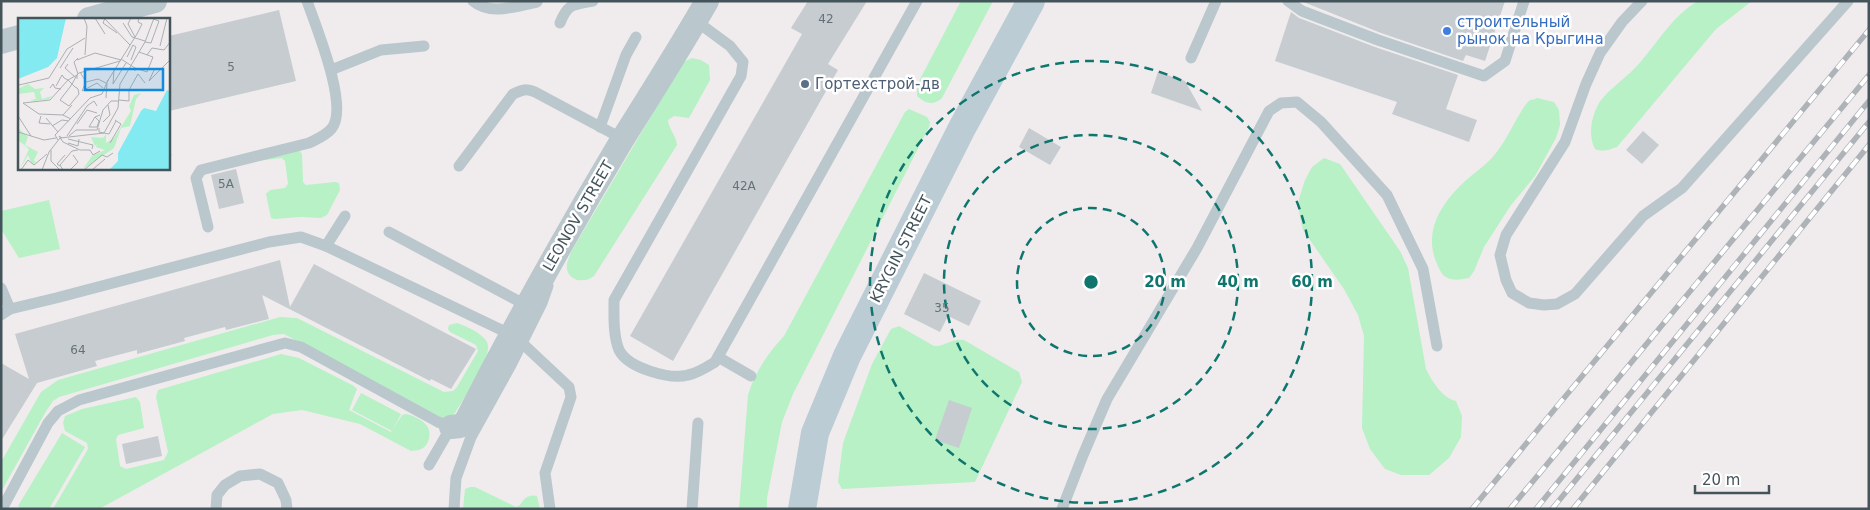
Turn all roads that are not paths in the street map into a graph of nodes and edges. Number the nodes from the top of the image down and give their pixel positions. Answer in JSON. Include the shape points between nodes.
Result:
{"nodes":[{"id":1,"x":155,"y":1,"type":"edge"},
{"id":2,"x":307,"y":1,"type":"edge"},
{"id":3,"x":473,"y":1,"type":"edge"},
{"id":4,"x":593,"y":1,"type":"edge"},
{"id":5,"x":917,"y":1,"type":"edge"},
{"id":6,"x":1031,"y":1,"type":"edge"},
{"id":7,"x":1216,"y":1,"type":"edge"},
{"id":8,"x":1288,"y":1,"type":"edge"},
{"id":9,"x":1524,"y":1,"type":"edge"},
{"id":10,"x":1642,"y":1,"type":"edge"},
{"id":11,"x":1848,"y":1,"type":"edge"},
{"id":12,"x":537,"y":2,"type":"edge"},
{"id":13,"x":701,"y":11,"type":"edge"},
{"id":14,"x":120,"y":15,"type":"edge"},
{"id":15,"x":97,"y":18,"type":"edge"},
{"id":16,"x":560,"y":23,"type":"dead end"},
{"id":17,"x":18,"y":37,"type":"edge"},
{"id":18,"x":636,"y":37,"type":"dead end"},
{"id":19,"x":1,"y":42,"type":"edge"},
{"id":20,"x":424,"y":46,"type":"dead end"},
{"id":21,"x":1191,"y":58,"type":"dead end"},
{"id":22,"x":331,"y":70,"type":"junction"},
{"id":23,"x":600,"y":127,"type":"junction"},
{"id":24,"x":623,"y":139,"type":"junction"},
{"id":25,"x":459,"y":166,"type":"dead end"},
{"id":26,"x":345,"y":216,"type":"dead end"},
{"id":27,"x":208,"y":227,"type":"dead end"},
{"id":28,"x":389,"y":232,"type":"dead end"},
{"id":29,"x":326,"y":246,"type":"junction"},
{"id":30,"x":546,"y":270,"type":"junction"},
{"id":31,"x":1,"y":288,"type":"edge"},
{"id":32,"x":526,"y":304,"type":"junction"},
{"id":33,"x":6,"y":312,"type":"edge"},
{"id":34,"x":516,"y":339,"type":"junction"},
{"id":35,"x":1436,"y":346,"type":"dead end"},
{"id":36,"x":718,"y":357,"type":"junction"},
{"id":37,"x":751,"y":376,"type":"dead end"},
{"id":38,"x":698,"y":423,"type":"dead end"},
{"id":39,"x":451,"y":427,"type":"junction"},
{"id":40,"x":429,"y":465,"type":"dead end"},
{"id":41,"x":2,"y":509,"type":"edge"},
{"id":42,"x":216,"y":509,"type":"edge"},
{"id":43,"x":287,"y":509,"type":"edge"},
{"id":44,"x":454,"y":509,"type":"edge"},
{"id":45,"x":550,"y":509,"type":"edge"},
{"id":46,"x":692,"y":509,"type":"edge"},
{"id":47,"x":802,"y":509,"type":"edge"},
{"id":48,"x":1062,"y":509,"type":"edge"}],
"edges":[{"from":1,"to":14,"type":"street"},
{"from":2,"to":22,"type":"lane"},
{"from":3,"to":12,"type":"lane","via":[[487,9]]},
{"from":4,"to":16,"type":"lane","via":[[572,5],[565,10]]},
{"from":5,"to":36,"type":"lane"},
{"from":6,"to":47,"type":"main road","name":"KRYGIN STREET","via":[[962,128],[847,356],[815,432]]},
{"from":7,"to":21,"type":"lane"},
{"from":8,"to":9,"type":"lane","via":[[1302,11],[1484,76],[1505,61]]},
{"from":10,"to":11,"type":"lane","via":[[1600,52],[1565,142],[1506,235],[1500,255],[1506,280],[1512,293],[1529,303],[1557,304],[1575,294],[1643,216],[1682,188]]},
{"from":13,"to":24,"type":"street","name":"LEONOV STREET"},
{"from":13,"to":36,"type":"lane","via":[[743,62],[741,76],[614,300],[614,322],[619,350],[628,361],[664,376],[699,372],[716,362]]},
{"from":14,"to":15,"type":"street"},
{"from":17,"to":19,"type":"street"},
{"from":18,"to":23,"type":"lane","via":[[626,55]]},
{"from":20,"to":22,"type":"lane","via":[[381,50]]},
{"from":22,"to":27,"type":"lane","via":[[336,118],[332,128],[322,137],[201,170],[197,175]]},
{"from":23,"to":24,"type":"lane"},
{"from":23,"to":25,"type":"lane","via":[[528,88],[523,89],[513,94]]},
{"from":24,"to":30,"type":"street","name":"LEONOV STREET"},
{"from":26,"to":29,"type":"lane"},
{"from":28,"to":32,"type":"lane"},
{"from":29,"to":33,"type":"lane","via":[[302,237],[290,238]]},
{"from":29,"to":34,"type":"lane"},
{"from":30,"to":32,"type":"street","name":"LEONOV STREET"},
{"from":30,"to":34,"type":"lane","via":[[547,292]]},
{"from":31,"to":33,"type":"lane"},
{"from":32,"to":34,"type":"street","name":"LEONOV STREET"},
{"from":34,"to":39,"type":"street","name":"LEONOV STREET","via":[[466,421]]},
{"from":34,"to":44,"type":"lane","via":[[464,453],[456,478]]},
{"from":34,"to":45,"type":"lane","via":[[569,387],[571,397],[546,474]]},
{"from":35,"to":48,"type":"lane","via":[[1423,269],[1387,195],[1320,122],[1296,102],[1281,103],[1269,111],[1197,248],[1107,399]]},
{"from":36,"to":37,"type":"lane"},
{"from":38,"to":46,"type":"lane"},
{"from":39,"to":40,"type":"lane"},
{"from":39,"to":41,"type":"lane","via":[[301,347],[285,343],[79,400],[58,411],[48,423]]},
{"from":42,"to":43,"type":"lane","via":[[218,495],[225,485],[240,476],[260,474],[278,483]]}]}
